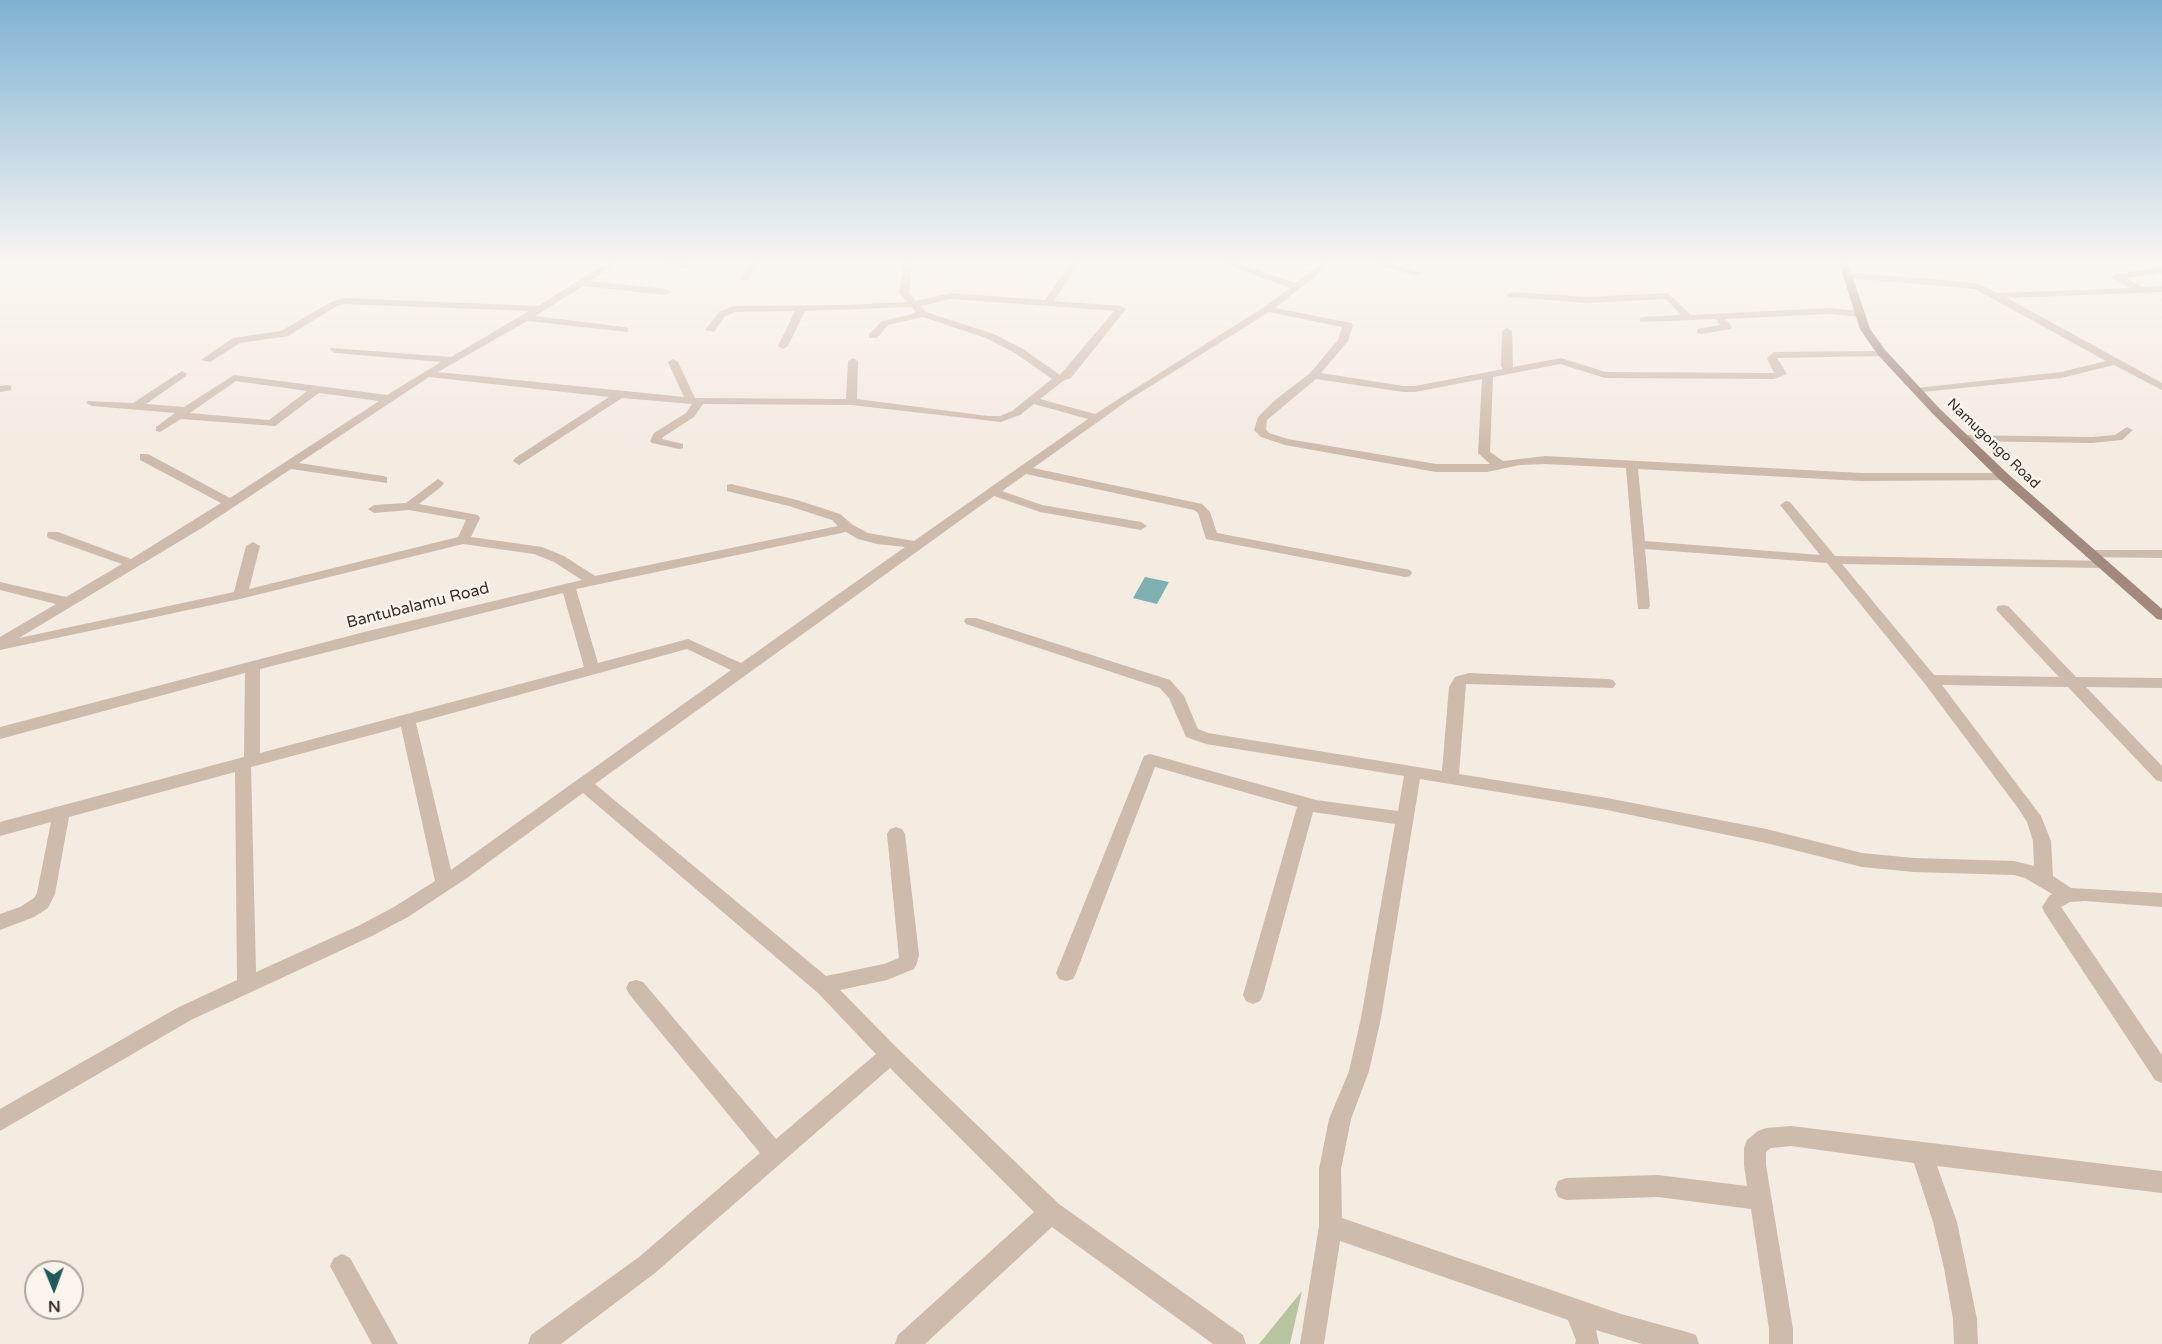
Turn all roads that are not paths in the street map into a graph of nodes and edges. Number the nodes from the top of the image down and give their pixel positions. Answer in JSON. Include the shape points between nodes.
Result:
{"nodes":[{"id":1,"x":298,"y":326,"type":"edge"},
{"id":2,"x":514,"y":326,"type":"edge"},
{"id":3,"x":589,"y":326,"type":"edge"},
{"id":4,"x":713,"y":326,"type":"edge"},
{"id":5,"x":793,"y":326,"type":"edge"},
{"id":6,"x":882,"y":326,"type":"edge"},
{"id":7,"x":959,"y":326,"type":"edge"},
{"id":8,"x":1107,"y":326,"type":"edge"},
{"id":9,"x":1240,"y":326,"type":"edge"},
{"id":10,"x":1348,"y":326,"type":"edge"},
{"id":11,"x":1726,"y":326,"type":"edge"},
{"id":12,"x":1864,"y":326,"type":"edge"},
{"id":13,"x":2050,"y":326,"type":"edge"},
{"id":14,"x":624,"y":330,"type":"dead end"},
{"id":15,"x":710,"y":330,"type":"dead end"},
{"id":16,"x":1507,"y":331,"type":"dead end"},
{"id":17,"x":1701,"y":331,"type":"dead end"},
{"id":18,"x":873,"y":336,"type":"dead end"},
{"id":19,"x":783,"y":346,"type":"dead end"},
{"id":20,"x":334,"y":350,"type":"dead end"},
{"id":21,"x":1882,"y":353,"type":"junction"},
{"id":22,"x":206,"y":360,"type":"dead end"},
{"id":23,"x":454,"y":360,"type":"junction"},
{"id":24,"x":853,"y":361,"type":"dead end"},
{"id":25,"x":673,"y":362,"type":"dead end"},
{"id":26,"x":2114,"y":362,"type":"junction"},
{"id":27,"x":1511,"y":371,"type":"junction"},
{"id":28,"x":182,"y":374,"type":"dead end"},
{"id":29,"x":427,"y":375,"type":"junction"},
{"id":30,"x":1314,"y":375,"type":"junction"},
{"id":31,"x":1488,"y":375,"type":"junction"},
{"id":32,"x":2162,"y":375,"type":"edge"},
{"id":33,"x":2142,"y":377,"type":"junction"},
{"id":34,"x":1059,"y":380,"type":"junction"},
{"id":35,"x":2162,"y":387,"type":"edge"},
{"id":36,"x":316,"y":389,"type":"junction"},
{"id":37,"x":1917,"y":391,"type":"junction"},
{"id":38,"x":620,"y":395,"type":"junction"},
{"id":39,"x":389,"y":399,"type":"junction"},
{"id":40,"x":1034,"y":400,"type":"junction"},
{"id":41,"x":695,"y":401,"type":"junction"},
{"id":42,"x":851,"y":402,"type":"junction"},
{"id":43,"x":92,"y":403,"type":"dead end"},
{"id":44,"x":135,"y":407,"type":"junction"},
{"id":45,"x":183,"y":413,"type":"junction"},
{"id":46,"x":1096,"y":418,"type":"junction"},
{"id":47,"x":160,"y":429,"type":"dead end"},
{"id":48,"x":2127,"y":430,"type":"dead end"},
{"id":49,"x":1964,"y":438,"type":"junction"},
{"id":50,"x":679,"y":446,"type":"dead end"},
{"id":51,"x":144,"y":457,"type":"dead end"},
{"id":52,"x":519,"y":461,"type":"dead end"},
{"id":53,"x":1500,"y":464,"type":"junction"},
{"id":54,"x":289,"y":465,"type":"junction"},
{"id":55,"x":1632,"y":465,"type":"junction"},
{"id":56,"x":1025,"y":470,"type":"junction"},
{"id":57,"x":2004,"y":477,"type":"junction"},
{"id":58,"x":383,"y":480,"type":"dead end"},
{"id":59,"x":438,"y":483,"type":"dead end"},
{"id":60,"x":731,"y":488,"type":"dead end"},
{"id":61,"x":993,"y":492,"type":"junction"},
{"id":62,"x":230,"y":503,"type":"junction"},
{"id":63,"x":1786,"y":505,"type":"dead end"},
{"id":64,"x":409,"y":506,"type":"junction"},
{"id":65,"x":374,"y":509,"type":"dead end"},
{"id":66,"x":1141,"y":526,"type":"dead end"},
{"id":67,"x":848,"y":528,"type":"junction"},
{"id":68,"x":53,"y":535,"type":"dead end"},
{"id":69,"x":463,"y":540,"type":"junction"},
{"id":70,"x":918,"y":544,"type":"junction"},
{"id":71,"x":1639,"y":545,"type":"junction"},
{"id":72,"x":253,"y":546,"type":"dead end"},
{"id":73,"x":2091,"y":554,"type":"junction"},
{"id":74,"x":2162,"y":554,"type":"edge"},
{"id":75,"x":1830,"y":560,"type":"junction"},
{"id":76,"x":131,"y":563,"type":"junction"},
{"id":77,"x":2103,"y":564,"type":"junction"},
{"id":78,"x":1405,"y":573,"type":"dead end"},
{"id":79,"x":593,"y":581,"type":"junction"},
{"id":80,"x":0,"y":586,"type":"edge"},
{"id":81,"x":568,"y":587,"type":"junction"},
{"id":82,"x":240,"y":595,"type":"junction"},
{"id":83,"x":67,"y":602,"type":"junction"},
{"id":84,"x":1643,"y":606,"type":"dead end"},
{"id":85,"x":2003,"y":609,"type":"dead end"},
{"id":86,"x":2162,"y":615,"type":"edge"},
{"id":87,"x":971,"y":621,"type":"dead end"},
{"id":88,"x":0,"y":644,"type":"edge"},
{"id":89,"x":253,"y":666,"type":"junction"},
{"id":90,"x":592,"y":669,"type":"junction"},
{"id":91,"x":742,"y":669,"type":"junction"},
{"id":92,"x":1930,"y":680,"type":"junction"},
{"id":93,"x":2073,"y":682,"type":"junction"},
{"id":94,"x":2162,"y":683,"type":"edge"},
{"id":95,"x":1608,"y":684,"type":"dead end"},
{"id":96,"x":407,"y":719,"type":"junction"},
{"id":97,"x":0,"y":733,"type":"edge"},
{"id":98,"x":248,"y":762,"type":"junction"},
{"id":99,"x":1413,"y":771,"type":"junction"},
{"id":100,"x":2162,"y":776,"type":"edge"},
{"id":101,"x":1450,"y":777,"type":"junction"},
{"id":102,"x":584,"y":784,"type":"junction"},
{"id":103,"x":1307,"y":803,"type":"junction"},
{"id":104,"x":61,"y":812,"type":"junction"},
{"id":105,"x":1405,"y":819,"type":"junction"},
{"id":106,"x":0,"y":829,"type":"edge"},
{"id":107,"x":896,"y":834,"type":"dead end"},
{"id":108,"x":2044,"y":879,"type":"junction"},
{"id":109,"x":445,"y":884,"type":"junction"},
{"id":110,"x":2068,"y":896,"type":"junction"},
{"id":111,"x":2162,"y":900,"type":"edge"},
{"id":112,"x":0,"y":922,"type":"edge"},
{"id":113,"x":1066,"y":973,"type":"dead end"},
{"id":114,"x":247,"y":984,"type":"junction"},
{"id":115,"x":822,"y":985,"type":"junction"},
{"id":116,"x":636,"y":988,"type":"dead end"},
{"id":117,"x":1253,"y":995,"type":"dead end"},
{"id":118,"x":890,"y":1055,"type":"junction"},
{"id":119,"x":2162,"y":1073,"type":"edge"},
{"id":120,"x":0,"y":1121,"type":"edge"},
{"id":121,"x":1922,"y":1153,"type":"junction"},
{"id":122,"x":775,"y":1155,"type":"junction"},
{"id":123,"x":2162,"y":1182,"type":"edge"},
{"id":124,"x":1566,"y":1189,"type":"dead end"},
{"id":125,"x":1760,"y":1199,"type":"junction"},
{"id":126,"x":1051,"y":1212,"type":"junction"},
{"id":127,"x":1331,"y":1226,"type":"junction"},
{"id":128,"x":342,"y":1266,"type":"dead end"},
{"id":129,"x":1577,"y":1311,"type":"junction"},
{"id":130,"x":386,"y":1344,"type":"edge"},
{"id":131,"x":540,"y":1344,"type":"edge"},
{"id":132,"x":907,"y":1344,"type":"edge"},
{"id":133,"x":1234,"y":1344,"type":"edge"},
{"id":134,"x":1312,"y":1344,"type":"edge"},
{"id":135,"x":1587,"y":1344,"type":"edge"},
{"id":136,"x":1686,"y":1344,"type":"edge"},
{"id":137,"x":1781,"y":1344,"type":"edge"},
{"id":138,"x":1966,"y":1344,"type":"edge"}],
"edges":[{"from":1,"to":22,"type":"street","via":[[284,334],[237,340]]},
{"from":2,"to":23,"type":"street"},
{"from":3,"to":14,"type":"street"},
{"from":4,"to":15,"type":"street"},
{"from":5,"to":19,"type":"street"},
{"from":6,"to":18,"type":"street"},
{"from":7,"to":34,"type":"street","via":[[1019,351]]},
{"from":8,"to":34,"type":"street"},
{"from":9,"to":46,"type":"street"},
{"from":10,"to":30,"type":"street","via":[[1343,341]]},
{"from":11,"to":17,"type":"street"},
{"from":12,"to":21,"type":"main road","name":"Namugongo Road"},
{"from":13,"to":26,"type":"street"},
{"from":16,"to":27,"type":"street","via":[[1506,366]]},
{"from":20,"to":23,"type":"street"},
{"from":21,"to":27,"type":"street","via":[[1774,355],[1772,358],[1782,374],[1774,376],[1605,375],[1561,361]]},
{"from":21,"to":37,"type":"main road","name":"Namugongo Road"},
{"from":23,"to":29,"type":"street"},
{"from":24,"to":42,"type":"street"},
{"from":25,"to":41,"type":"street"},
{"from":26,"to":33,"type":"street"},
{"from":26,"to":37,"type":"street","via":[[2061,375]]},
{"from":27,"to":31,"type":"street"},
{"from":28,"to":44,"type":"street"},
{"from":29,"to":38,"type":"street"},
{"from":29,"to":39,"type":"street"},
{"from":30,"to":31,"type":"street","via":[[1403,389]]},
{"from":30,"to":53,"type":"street","via":[[1262,419],[1260,430],[1265,435],[1418,467],[1473,469]]},
{"from":31,"to":53,"type":"street","via":[[1484,453]]},
{"from":32,"to":33,"type":"street"},
{"from":33,"to":35,"type":"street"},
{"from":34,"to":40,"type":"street"},
{"from":36,"to":39,"type":"street"},
{"from":36,"to":45,"type":"street","via":[[234,378]]},
{"from":36,"to":45,"type":"street","via":[[271,424]]},
{"from":37,"to":49,"type":"main road","name":"Namugongo Road"},
{"from":38,"to":41,"type":"street"},
{"from":38,"to":52,"type":"street"},
{"from":39,"to":54,"type":"street"},
{"from":40,"to":42,"type":"street","via":[[1009,416],[988,419]]},
{"from":40,"to":46,"type":"street"},
{"from":41,"to":42,"type":"street"},
{"from":41,"to":50,"type":"street","via":[[690,415],[658,435],[656,441]]},
{"from":43,"to":44,"type":"street"},
{"from":44,"to":45,"type":"street"},
{"from":45,"to":47,"type":"street"},
{"from":46,"to":56,"type":"street"},
{"from":48,"to":49,"type":"street","via":[[2118,438],[2092,440]]},
{"from":49,"to":57,"type":"main road","name":"Namugongo Road"},
{"from":51,"to":62,"type":"street"},
{"from":53,"to":55,"type":"street","via":[[1545,460]]},
{"from":54,"to":58,"type":"street"},
{"from":54,"to":62,"type":"street"},
{"from":55,"to":57,"type":"street","via":[[1861,477]]},
{"from":55,"to":71,"type":"street"},
{"from":56,"to":61,"type":"street"},
{"from":56,"to":78,"type":"street","via":[[1198,507],[1204,512],[1211,536]]},
{"from":57,"to":73,"type":"main road","name":"Namugongo Road"},
{"from":59,"to":64,"type":"street"},
{"from":60,"to":67,"type":"street","via":[[836,517]]},
{"from":61,"to":66,"type":"street","via":[[1040,508]]},
{"from":61,"to":70,"type":"street"},
{"from":62,"to":76,"type":"street"},
{"from":63,"to":75,"type":"street"},
{"from":64,"to":65,"type":"street"},
{"from":64,"to":69,"type":"street","via":[[474,518]]},
{"from":67,"to":70,"type":"street","via":[[882,541]]},
{"from":67,"to":79,"type":"street","name":"Bantubalamu Road"},
{"from":68,"to":76,"type":"street"},
{"from":69,"to":79,"type":"street","via":[[537,550]]},
{"from":69,"to":82,"type":"street"},
{"from":70,"to":91,"type":"street"},
{"from":71,"to":75,"type":"street"},
{"from":71,"to":84,"type":"street"},
{"from":72,"to":82,"type":"street"},
{"from":73,"to":74,"type":"street"},
{"from":73,"to":77,"type":"main road","name":"Namugongo Road"},
{"from":75,"to":77,"type":"street"},
{"from":75,"to":92,"type":"street"},
{"from":76,"to":83,"type":"street"},
{"from":77,"to":86,"type":"main road","name":"Namugongo Road"},
{"from":79,"to":81,"type":"street","name":"Bantubalamu Road"},
{"from":80,"to":83,"type":"street"},
{"from":81,"to":89,"type":"street","name":"Bantubalamu Road"},
{"from":81,"to":90,"type":"street"},
{"from":82,"to":88,"type":"street"},
{"from":83,"to":88,"type":"street"},
{"from":85,"to":93,"type":"street"},
{"from":87,"to":99,"type":"street","via":[[1165,684],[1176,696],[1192,733],[1206,738]]},
{"from":89,"to":97,"type":"street","name":"Bantubalamu Road"},
{"from":89,"to":98,"type":"street"},
{"from":90,"to":91,"type":"street","via":[[688,644]]},
{"from":90,"to":96,"type":"street"},
{"from":91,"to":102,"type":"street"},
{"from":92,"to":93,"type":"street"},
{"from":92,"to":108,"type":"street","via":[[2035,821],[2042,841]]},
{"from":93,"to":94,"type":"street"},
{"from":93,"to":100,"type":"street"},
{"from":95,"to":101,"type":"street","via":[[1469,678],[1460,681]]},
{"from":96,"to":98,"type":"street"},
{"from":96,"to":109,"type":"street"},
{"from":98,"to":104,"type":"street"},
{"from":98,"to":114,"type":"street"},
{"from":99,"to":101,"type":"street"},
{"from":99,"to":105,"type":"street"},
{"from":101,"to":108,"type":"street","via":[[1743,831],[1862,860],[2014,868]]},
{"from":102,"to":109,"type":"street"},
{"from":102,"to":115,"type":"street"},
{"from":103,"to":105,"type":"street"},
{"from":103,"to":113,"type":"street","via":[[1150,760]]},
{"from":103,"to":117,"type":"street"},
{"from":104,"to":106,"type":"street"},
{"from":104,"to":112,"type":"street","via":[[46,894],[41,903],[27,912]]},
{"from":105,"to":127,"type":"street","via":[[1371,1018],[1359,1071],[1340,1119],[1330,1169]]},
{"from":107,"to":115,"type":"street","via":[[907,963],[887,972]]},
{"from":108,"to":110,"type":"street"},
{"from":109,"to":114,"type":"street","via":[[365,931]]},
{"from":110,"to":111,"type":"street"},
{"from":110,"to":119,"type":"street","via":[[2051,907]]},
{"from":114,"to":120,"type":"street","via":[[146,1034]]},
{"from":115,"to":118,"type":"street"},
{"from":116,"to":122,"type":"street"},
{"from":118,"to":122,"type":"street"},
{"from":118,"to":126,"type":"street"},
{"from":121,"to":123,"type":"street"},
{"from":121,"to":125,"type":"street","via":[[1791,1136],[1766,1138],[1755,1148]]},
{"from":121,"to":138,"type":"street","via":[[1956,1268]]},
{"from":122,"to":131,"type":"street","via":[[647,1265]]},
{"from":124,"to":125,"type":"street","via":[[1658,1186]]},
{"from":125,"to":137,"type":"street"},
{"from":126,"to":132,"type":"street"},
{"from":126,"to":133,"type":"street"},
{"from":127,"to":129,"type":"street"},
{"from":127,"to":134,"type":"street"},
{"from":128,"to":130,"type":"street"},
{"from":129,"to":135,"type":"street"},
{"from":129,"to":136,"type":"street"}]}
